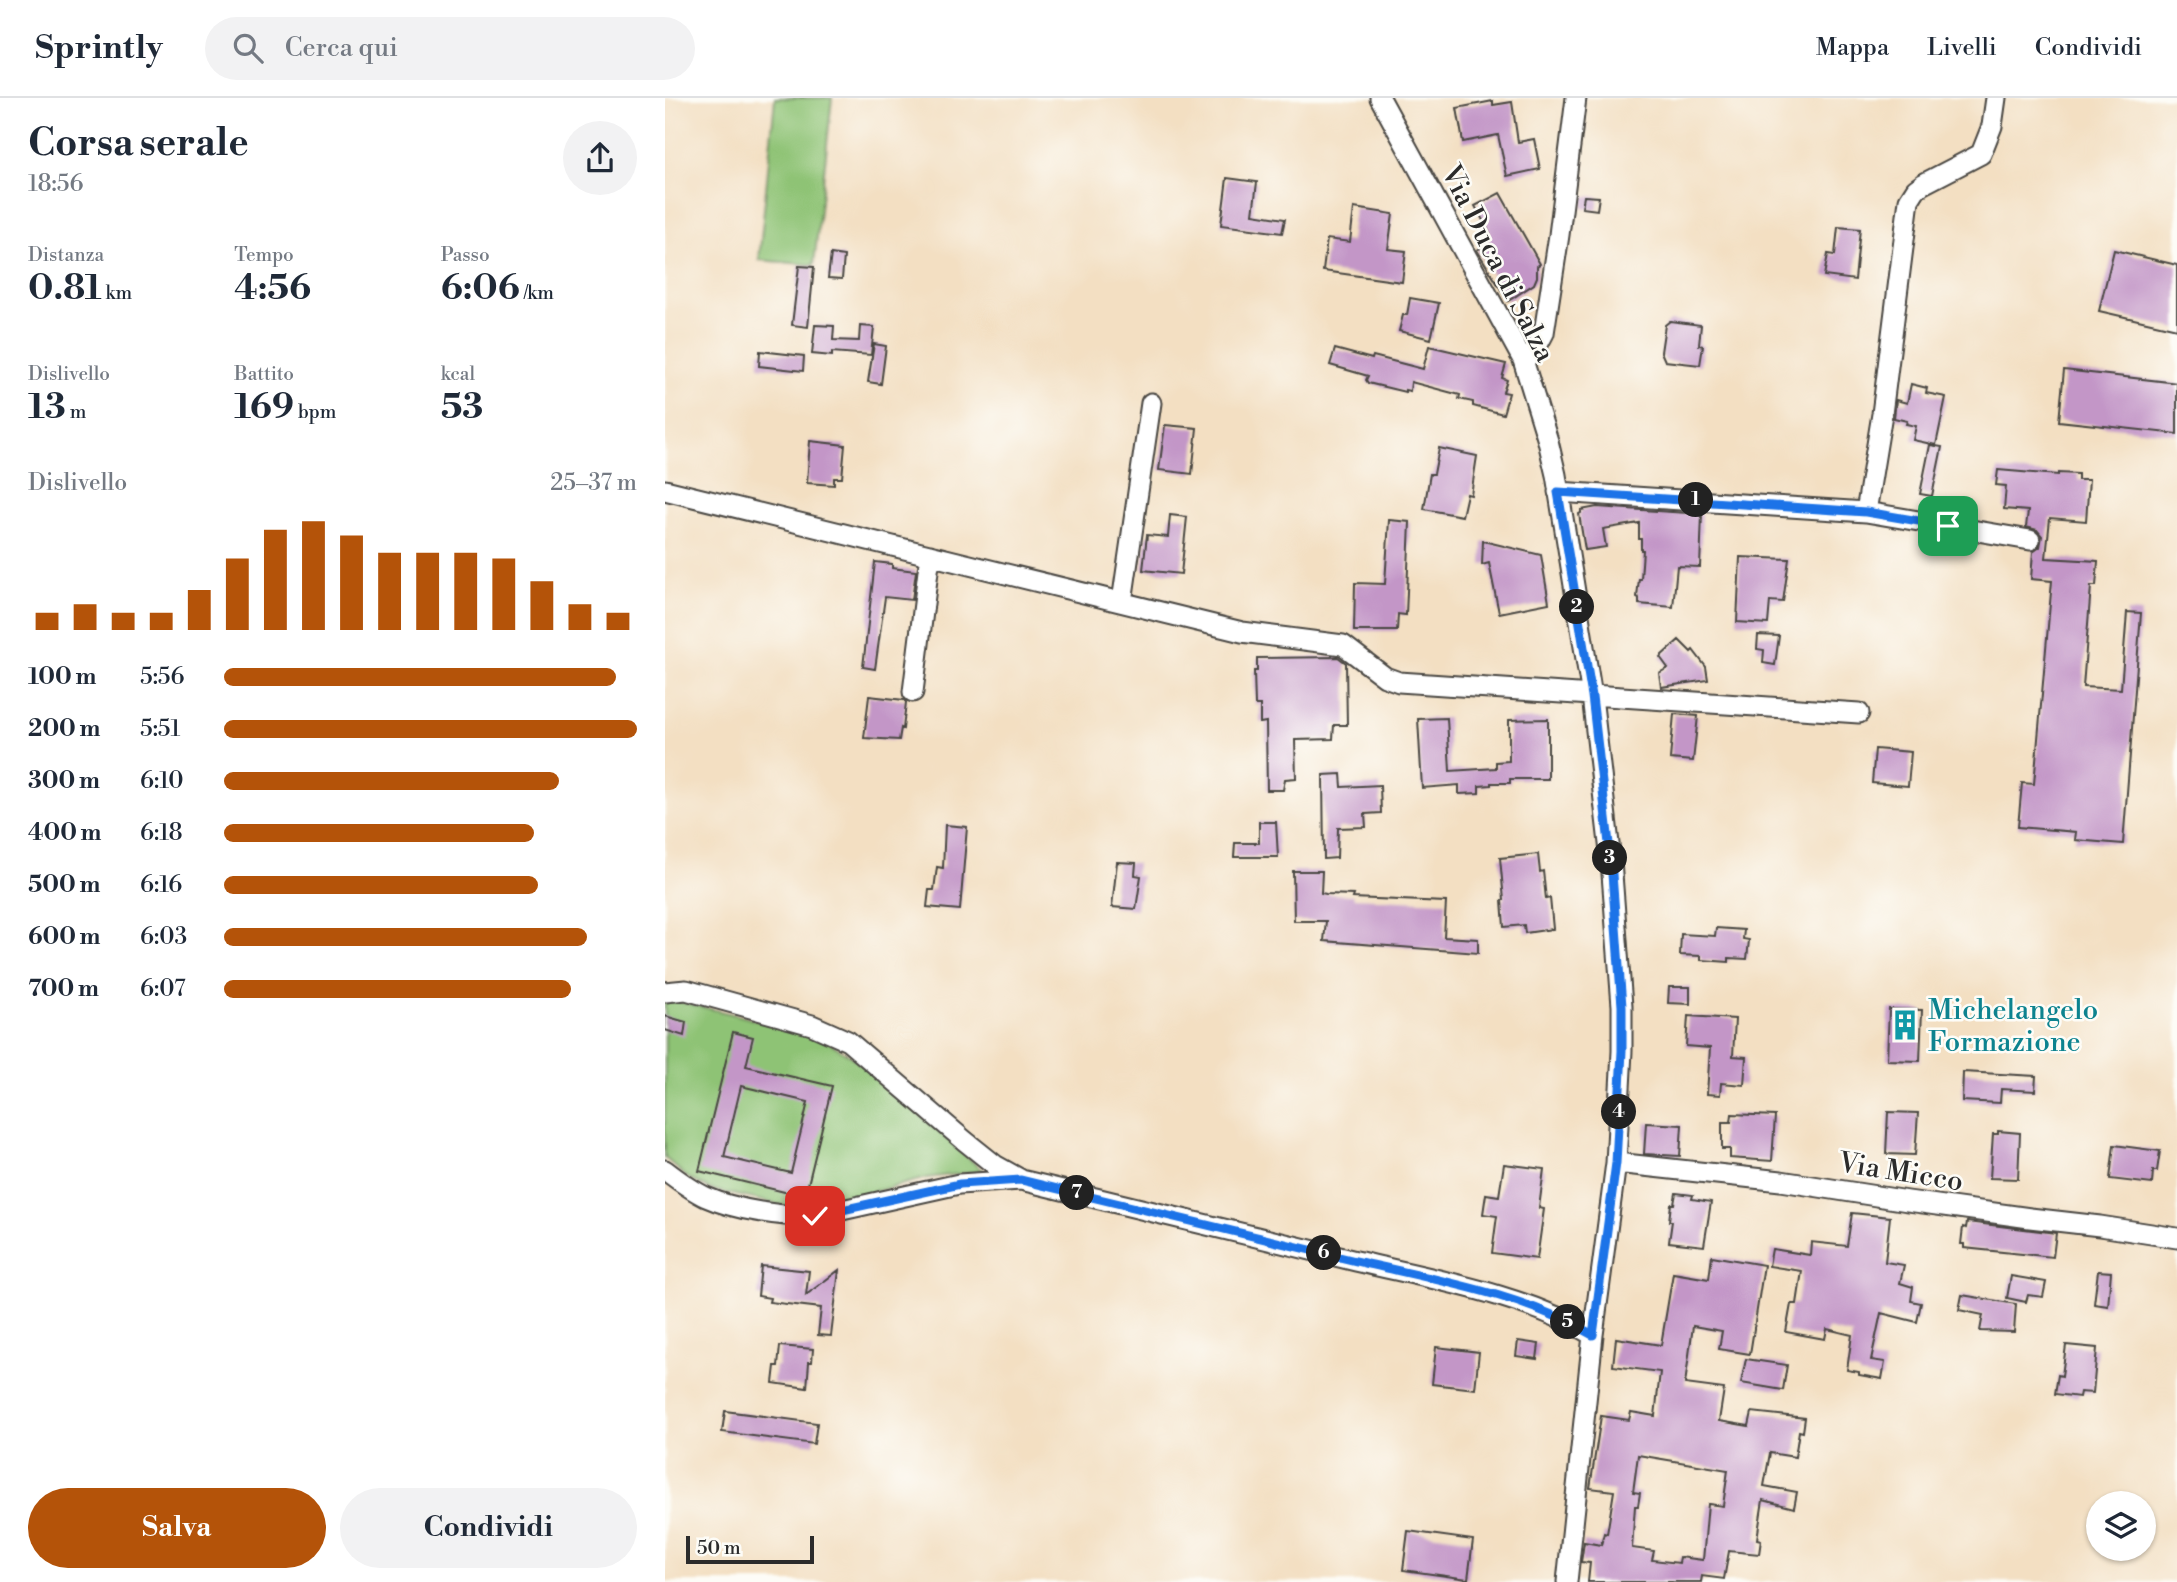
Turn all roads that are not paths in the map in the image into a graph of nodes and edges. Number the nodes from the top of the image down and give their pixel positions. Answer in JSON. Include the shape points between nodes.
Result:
{"nodes":[{"id":1,"x":1380,"y":98,"type":"edge"},
{"id":2,"x":1576,"y":98,"type":"edge"},
{"id":3,"x":1996,"y":98,"type":"edge"},
{"id":4,"x":1523,"y":360,"type":"junction"},
{"id":5,"x":1151,"y":403,"type":"dead end"},
{"id":6,"x":665,"y":490,"type":"edge"},
{"id":7,"x":1558,"y":492,"type":"junction"},
{"id":8,"x":1866,"y":512,"type":"junction"},
{"id":9,"x":2030,"y":540,"type":"dead end"},
{"id":10,"x":930,"y":555,"type":"junction"},
{"id":11,"x":1122,"y":602,"type":"junction"},
{"id":12,"x":913,"y":692,"type":"dead end"},
{"id":13,"x":1592,"y":696,"type":"junction"},
{"id":14,"x":1859,"y":713,"type":"dead end"},
{"id":15,"x":665,"y":992,"type":"edge"},
{"id":16,"x":1616,"y":1163,"type":"junction"},
{"id":17,"x":665,"y":1170,"type":"edge"},
{"id":18,"x":1021,"y":1180,"type":"junction"},
{"id":19,"x":2177,"y":1238,"type":"edge"},
{"id":20,"x":1593,"y":1335,"type":"junction"},
{"id":21,"x":1567,"y":1582,"type":"edge"}],
"edges":[{"from":1,"to":4,"type":"street","name":"Via Duca di Salza"},
{"from":2,"to":4,"type":"street","via":[[1544,333],[1534,352]]},
{"from":3,"to":8,"type":"street","via":[[1992,127],[1981,154],[1916,189],[1909,200]]},
{"from":4,"to":7,"type":"street","name":"Via Duca di Salza","via":[[1548,440]]},
{"from":5,"to":11,"type":"street"},
{"from":6,"to":10,"type":"street"},
{"from":7,"to":8,"type":"street"},
{"from":7,"to":13,"type":"street","name":"Via Duca di Salza"},
{"from":8,"to":9,"type":"street"},
{"from":10,"to":11,"type":"street"},
{"from":10,"to":12,"type":"street"},
{"from":11,"to":13,"type":"street","via":[[1242,632],[1343,645],[1385,677],[1399,682]]},
{"from":13,"to":14,"type":"street"},
{"from":13,"to":16,"type":"street","name":"Via Duca di Salza","via":[[1622,1006]]},
{"from":15,"to":18,"type":"street","via":[[686,990],[812,1025],[848,1041],[965,1141]]},
{"from":16,"to":19,"type":"street","name":"Via Micco","via":[[1781,1181]]},
{"from":16,"to":20,"type":"street","name":"Via Duca di Salza"},
{"from":17,"to":18,"type":"street","via":[[709,1198],[799,1217],[960,1184]]},
{"from":18,"to":20,"type":"street","via":[[1525,1304]]},
{"from":20,"to":21,"type":"street","name":"Via Duca di Salza"}]}
